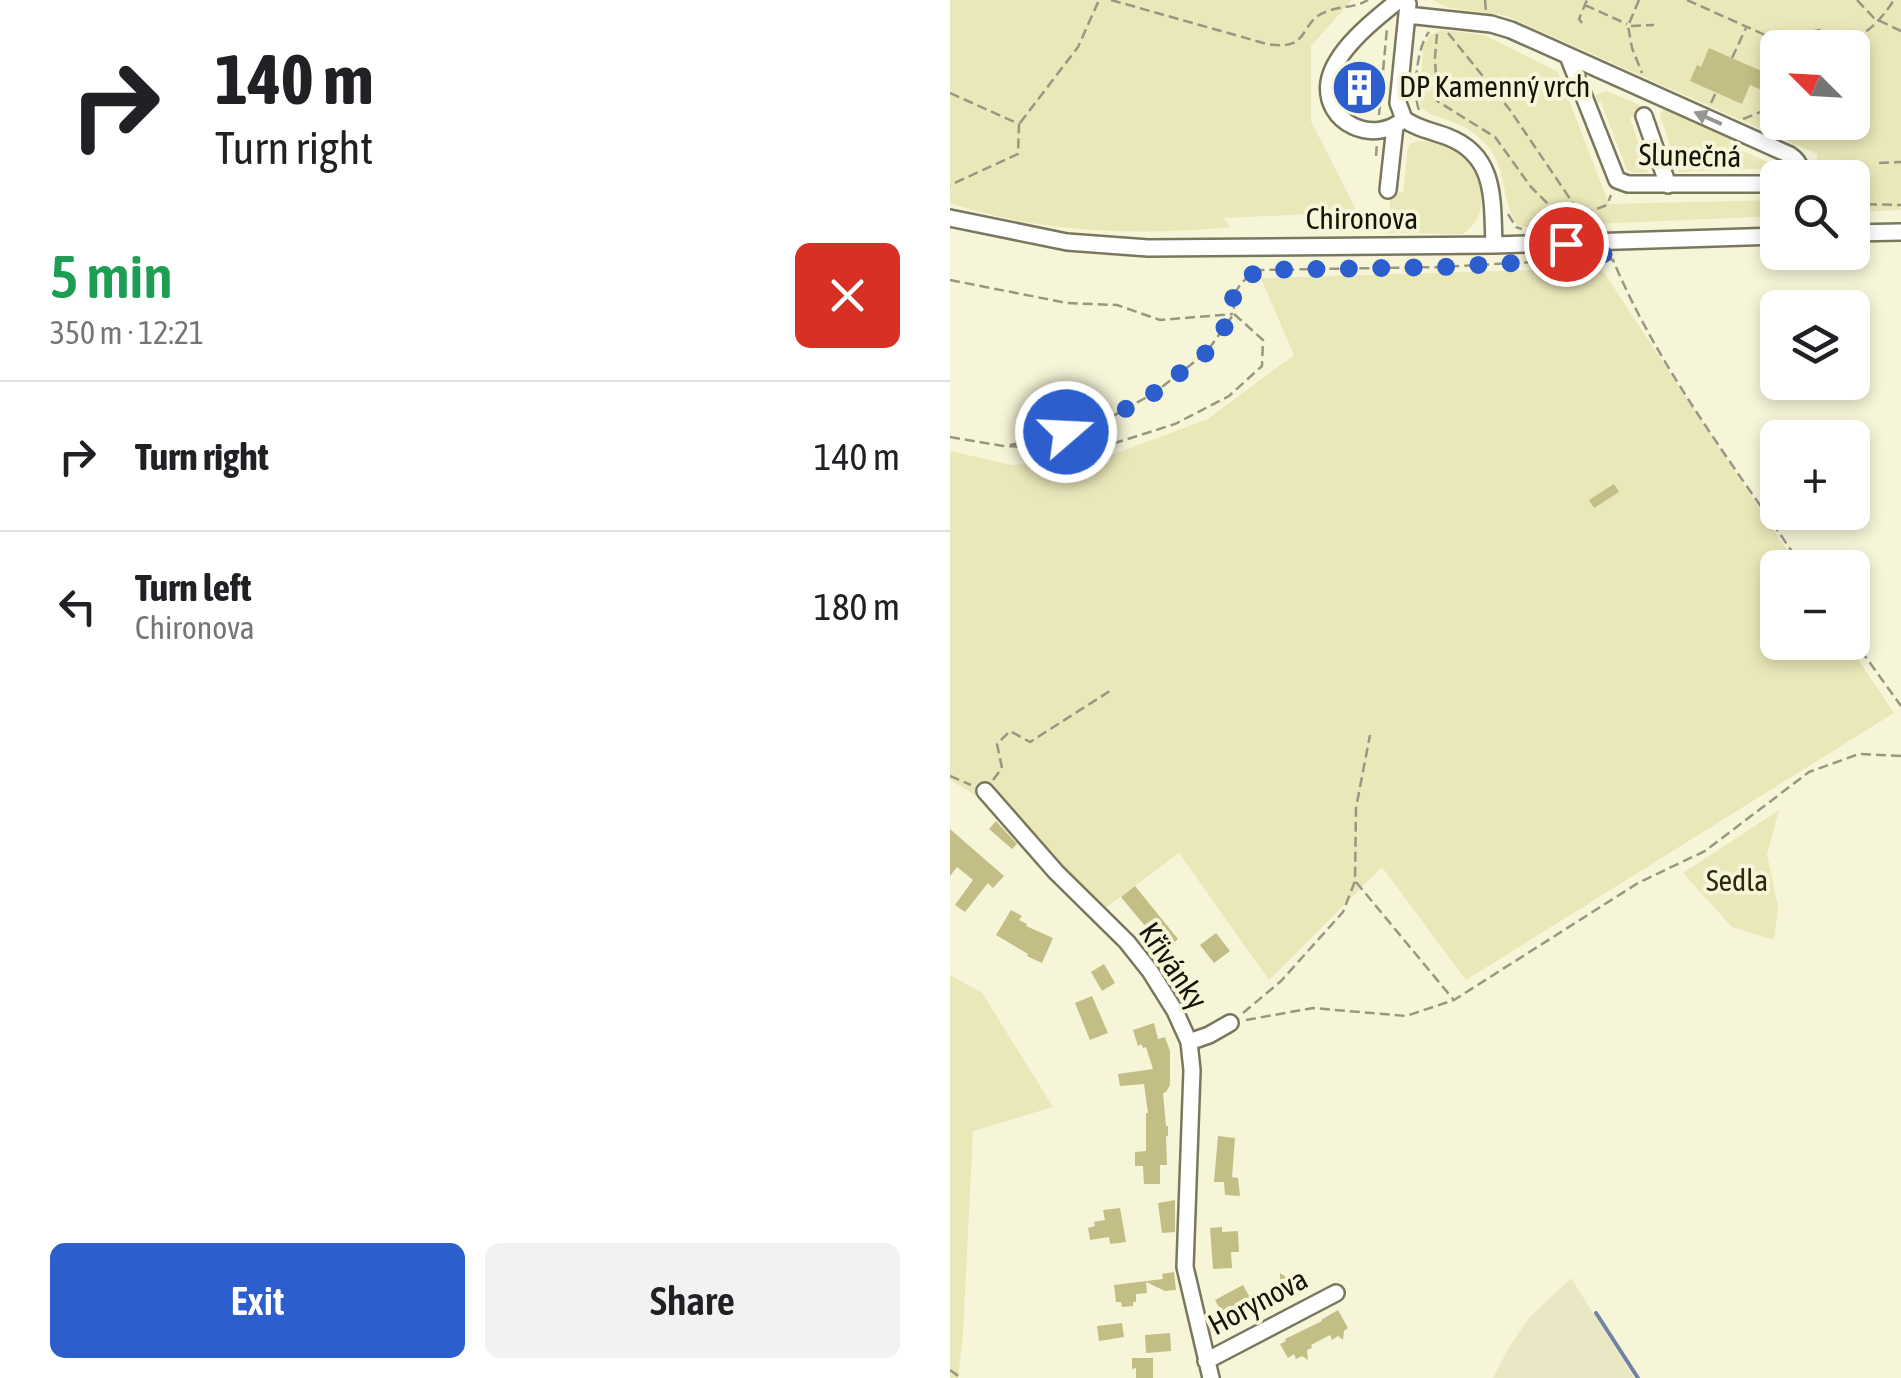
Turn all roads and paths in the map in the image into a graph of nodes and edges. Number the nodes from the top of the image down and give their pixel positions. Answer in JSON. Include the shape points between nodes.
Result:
{"nodes":[{"id":1,"x":1099,"y":0,"type":"edge"},
{"id":2,"x":1112,"y":0,"type":"edge"},
{"id":3,"x":1368,"y":0,"type":"edge"},
{"id":4,"x":1639,"y":0,"type":"edge"},
{"id":5,"x":1687,"y":0,"type":"edge"},
{"id":6,"x":1857,"y":0,"type":"edge"},
{"id":7,"x":1894,"y":0,"type":"edge"},
{"id":8,"x":1586,"y":2,"type":"edge"},
{"id":9,"x":1404,"y":5,"type":"edge"},
{"id":10,"x":1384,"y":12,"type":"junction"},
{"id":11,"x":1880,"y":21,"type":"junction"},
{"id":12,"x":1582,"y":23,"type":"dead end"},
{"id":13,"x":1654,"y":24,"type":"dead end"},
{"id":14,"x":1628,"y":25,"type":"junction"},
{"id":15,"x":1746,"y":26,"type":"junction"},
{"id":16,"x":1438,"y":28,"type":"dead end"},
{"id":17,"x":1444,"y":28,"type":"dead end"},
{"id":18,"x":1866,"y":30,"type":"edge"},
{"id":19,"x":1901,"y":31,"type":"edge"},
{"id":20,"x":1760,"y":32,"type":"edge"},
{"id":21,"x":1568,"y":56,"type":"junction"},
{"id":22,"x":1732,"y":58,"type":"dead end"},
{"id":23,"x":1644,"y":80,"type":"dead end"},
{"id":24,"x":1716,"y":92,"type":"dead end"},
{"id":25,"x":950,"y":94,"type":"edge"},
{"id":26,"x":1366,"y":106,"type":"dead end"},
{"id":27,"x":1380,"y":107,"type":"junction"},
{"id":28,"x":1708,"y":109,"type":"dead end"},
{"id":29,"x":1760,"y":112,"type":"edge"},
{"id":30,"x":1644,"y":116,"type":"dead end"},
{"id":31,"x":1736,"y":121,"type":"dead end"},
{"id":32,"x":1400,"y":122,"type":"junction"},
{"id":33,"x":1019,"y":124,"type":"junction"},
{"id":34,"x":1378,"y":132,"type":"junction"},
{"id":35,"x":1376,"y":156,"type":"dead end"},
{"id":36,"x":1796,"y":160,"type":"edge"},
{"id":37,"x":1901,"y":162,"type":"edge"},
{"id":38,"x":1879,"y":163,"type":"dead end"},
{"id":39,"x":1760,"y":184,"type":"edge"},
{"id":40,"x":950,"y":185,"type":"edge"},
{"id":41,"x":1668,"y":185,"type":"junction"},
{"id":42,"x":1388,"y":190,"type":"dead end"},
{"id":43,"x":1870,"y":204,"type":"edge"},
{"id":44,"x":1607,"y":205,"type":"dead end"},
{"id":45,"x":1901,"y":205,"type":"edge"},
{"id":46,"x":1582,"y":215,"type":"junction"},
{"id":47,"x":950,"y":218,"type":"edge"},
{"id":48,"x":1587,"y":228,"type":"dead end"},
{"id":49,"x":1573,"y":229,"type":"dead end"},
{"id":50,"x":1901,"y":232,"type":"edge"},
{"id":51,"x":1870,"y":233,"type":"edge"},
{"id":52,"x":1760,"y":237,"type":"edge"},
{"id":53,"x":1494,"y":245,"type":"junction"},
{"id":54,"x":1604,"y":250,"type":"junction"},
{"id":55,"x":950,"y":280,"type":"edge"},
{"id":56,"x":1234,"y":314,"type":"junction"},
{"id":57,"x":950,"y":437,"type":"edge"},
{"id":58,"x":1003,"y":446,"type":"junction"},
{"id":59,"x":1791,"y":550,"type":"edge"},
{"id":60,"x":1868,"y":660,"type":"edge"},
{"id":61,"x":1114,"y":689,"type":"dead end"},
{"id":62,"x":1901,"y":706,"type":"edge"},
{"id":63,"x":1370,"y":735,"type":"dead end"},
{"id":64,"x":1901,"y":756,"type":"edge"},
{"id":65,"x":950,"y":776,"type":"edge"},
{"id":66,"x":985,"y":791,"type":"junction"},
{"id":67,"x":1356,"y":882,"type":"junction"},
{"id":68,"x":1454,"y":1000,"type":"junction"},
{"id":69,"x":1230,"y":1024,"type":"junction"},
{"id":70,"x":1190,"y":1042,"type":"junction"},
{"id":71,"x":1336,"y":1293,"type":"dead end"},
{"id":72,"x":1206,"y":1360,"type":"junction"},
{"id":73,"x":950,"y":1370,"type":"edge"},
{"id":74,"x":961,"y":1378,"type":"edge"},
{"id":75,"x":1210,"y":1378,"type":"edge"}],
"edges":[{"from":1,"to":33,"type":"path","via":[[1078,47]]},
{"from":2,"to":3,"type":"path","via":[[1278,46],[1297,42],[1321,14]]},
{"from":4,"to":14,"type":"path"},
{"from":5,"to":15,"type":"path"},
{"from":6,"to":11,"type":"path"},
{"from":7,"to":11,"type":"path"},
{"from":8,"to":12,"type":"path"},
{"from":8,"to":14,"type":"path"},
{"from":9,"to":10,"type":"street"},
{"from":9,"to":21,"type":"street","name":"Slunečná","via":[[1500,26]]},
{"from":9,"to":32,"type":"street"},
{"from":10,"to":27,"type":"path"},
{"from":10,"to":34,"type":"street","via":[[1345,51],[1330,81],[1339,114],[1361,130]]},
{"from":11,"to":18,"type":"path"},
{"from":11,"to":19,"type":"path"},
{"from":13,"to":14,"type":"path"},
{"from":14,"to":23,"type":"path"},
{"from":15,"to":20,"type":"path"},
{"from":15,"to":22,"type":"path"},
{"from":16,"to":49,"type":"path","via":[[1437,102],[1496,138]]},
{"from":17,"to":46,"type":"path"},
{"from":36,"to":21,"type":"street","name":"Slunečná","one_way":true},
{"from":21,"to":41,"type":"street","name":"Slunečná","via":[[1617,180]]},
{"from":24,"to":28,"type":"path"},
{"from":25,"to":33,"type":"path"},
{"from":26,"to":27,"type":"path"},
{"from":27,"to":34,"type":"path"},
{"from":29,"to":31,"type":"path"},
{"from":30,"to":41,"type":"street"},
{"from":32,"to":34,"type":"street"},
{"from":32,"to":42,"type":"street"},
{"from":32,"to":53,"type":"street","via":[[1457,141],[1479,159],[1490,184]]},
{"from":33,"to":40,"type":"path","via":[[1018,154]]},
{"from":34,"to":35,"type":"path"},
{"from":37,"to":38,"type":"path"},
{"from":39,"to":41,"type":"street","name":"Slunečná"},
{"from":43,"to":45,"type":"path"},
{"from":44,"to":46,"type":"path"},
{"from":46,"to":48,"type":"path"},
{"from":47,"to":53,"type":"street","name":"Chironova","via":[[1068,242],[1148,248]]},
{"from":50,"to":51,"type":"street"},
{"from":52,"to":54,"type":"street","name":"Chironova"},
{"from":53,"to":54,"type":"street","name":"Chironova"},
{"from":54,"to":56,"type":"path","via":[[1442,267],[1260,270],[1233,295]]},
{"from":54,"to":59,"type":"path","via":[[1676,380]]},
{"from":55,"to":56,"type":"path","via":[[1068,304],[1117,305],[1160,320]]},
{"from":56,"to":58,"type":"path","via":[[1206,353],[1154,393],[1097,425]]},
{"from":56,"to":58,"type":"path","via":[[1263,340],[1262,366],[1229,396],[1175,424],[1096,449]]},
{"from":57,"to":58,"type":"path"},
{"from":60,"to":62,"type":"path"},
{"from":61,"to":66,"type":"path","via":[[1030,742],[1010,731],[998,744],[1002,768]]},
{"from":63,"to":67,"type":"path","via":[[1356,808]]},
{"from":64,"to":68,"type":"path","via":[[1859,754],[1809,772],[1705,851],[1638,883]]},
{"from":65,"to":66,"type":"path"},
{"from":66,"to":70,"type":"street","name":"Křivánky","via":[[1127,942]]},
{"from":67,"to":68,"type":"path"},
{"from":67,"to":69,"type":"path","via":[[1343,912],[1281,981]]},
{"from":68,"to":69,"type":"path","via":[[1406,1016],[1313,1008]]},
{"from":69,"to":70,"type":"street"},
{"from":70,"to":72,"type":"street","name":"Křivánky","via":[[1185,1267]]},
{"from":71,"to":72,"type":"street","name":"Horynova"},
{"from":72,"to":75,"type":"street","name":"Křivánky"},
{"from":73,"to":74,"type":"path"}]}
